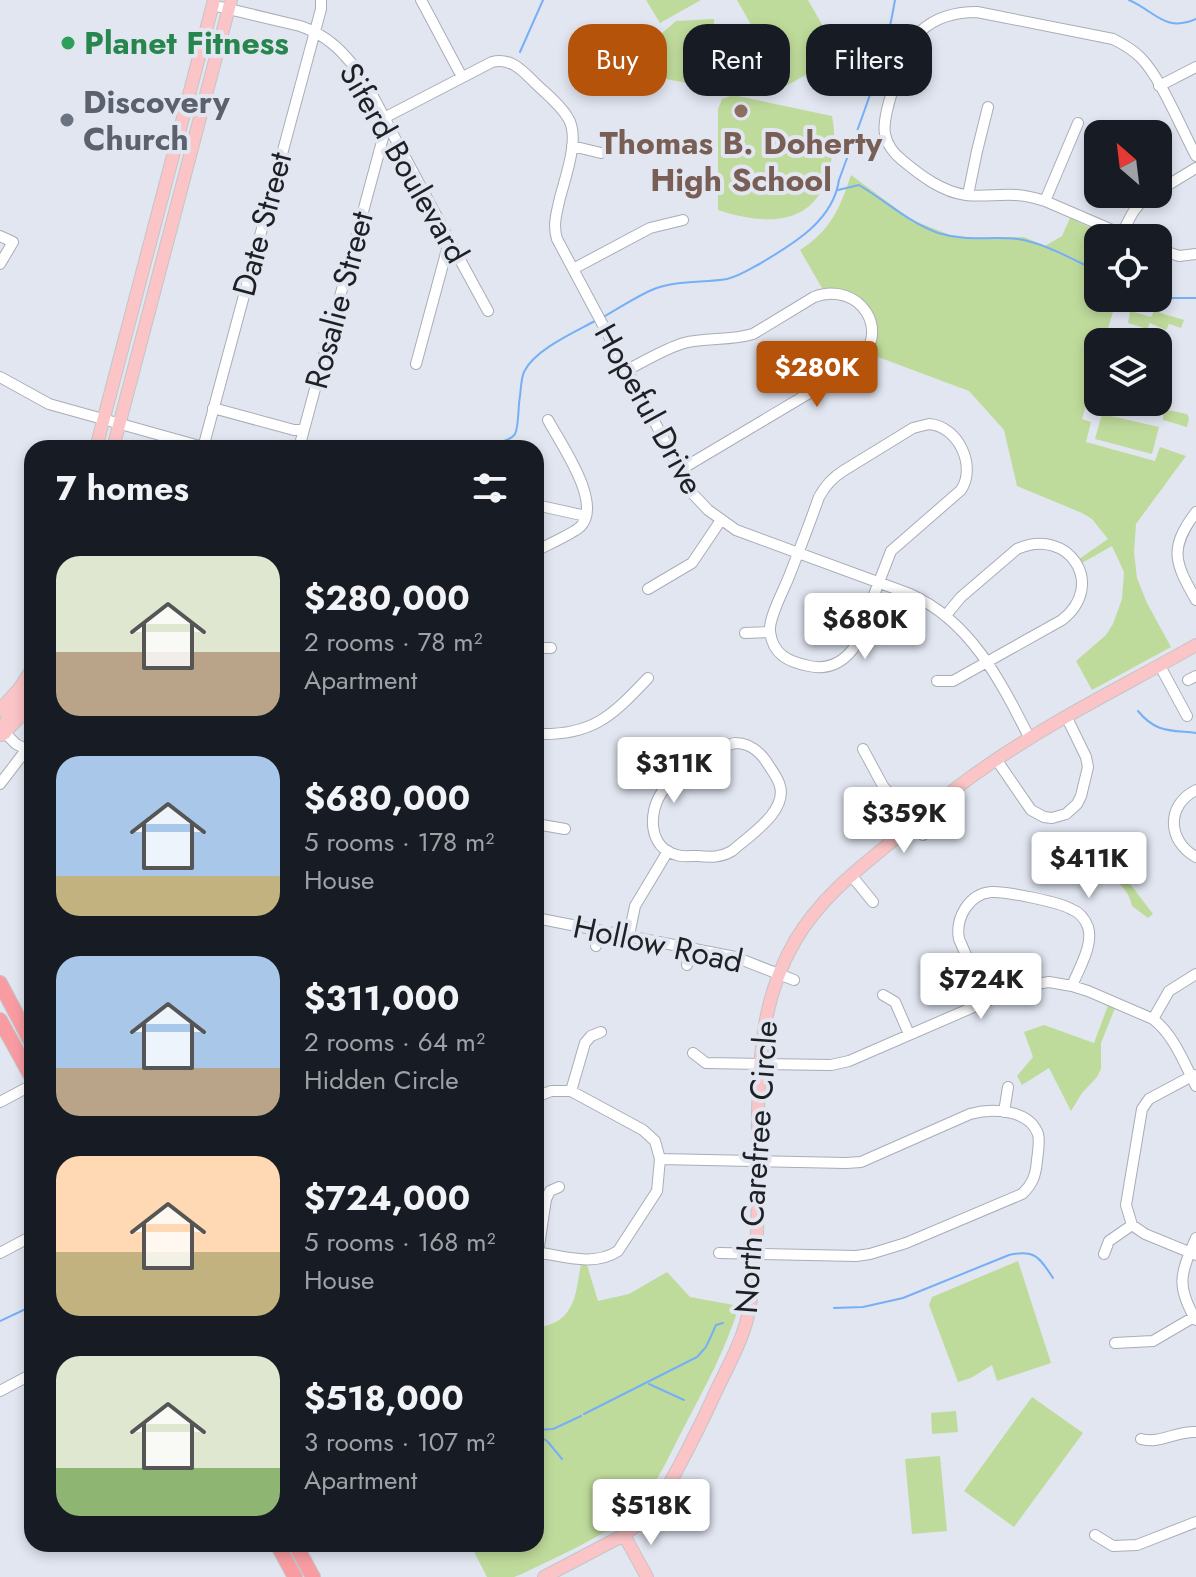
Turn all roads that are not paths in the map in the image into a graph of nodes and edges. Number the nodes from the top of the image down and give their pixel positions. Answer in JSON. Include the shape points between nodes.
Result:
{"nodes":[{"id":1,"x":321,"y":0,"type":"edge"},
{"id":2,"x":421,"y":0,"type":"edge"},
{"id":3,"x":213,"y":2,"type":"edge"},
{"id":4,"x":229,"y":5,"type":"edge"},
{"id":5,"x":314,"y":31,"type":"junction"},
{"id":6,"x":1196,"y":67,"type":"edge"},
{"id":7,"x":462,"y":77,"type":"junction"},
{"id":8,"x":1159,"y":86,"type":"junction"},
{"id":9,"x":988,"y":107,"type":"dead end"},
{"id":10,"x":385,"y":120,"type":"junction"},
{"id":11,"x":1078,"y":123,"type":"dead end"},
{"id":12,"x":572,"y":146,"type":"junction"},
{"id":13,"x":601,"y":153,"type":"dead end"},
{"id":14,"x":1196,"y":156,"type":"edge"},
{"id":15,"x":1196,"y":168,"type":"edge"},
{"id":16,"x":1172,"y":183,"type":"edge"},
{"id":17,"x":968,"y":195,"type":"junction"},
{"id":18,"x":1045,"y":201,"type":"junction"},
{"id":19,"x":683,"y":220,"type":"dead end"},
{"id":20,"x":154,"y":224,"type":"junction"},
{"id":21,"x":1099,"y":224,"type":"edge"},
{"id":22,"x":0,"y":236,"type":"edge"},
{"id":23,"x":449,"y":242,"type":"junction"},
{"id":24,"x":166,"y":244,"type":"junction"},
{"id":25,"x":1172,"y":254,"type":"edge"},
{"id":26,"x":1196,"y":254,"type":"edge"},
{"id":27,"x":0,"y":264,"type":"edge"},
{"id":28,"x":573,"y":269,"type":"junction"},
{"id":29,"x":488,"y":311,"type":"dead end"},
{"id":30,"x":416,"y":364,"type":"dead end"},
{"id":31,"x":627,"y":370,"type":"junction"},
{"id":32,"x":0,"y":377,"type":"edge"},
{"id":33,"x":213,"y":408,"type":"junction"},
{"id":34,"x":103,"y":420,"type":"junction"},
{"id":35,"x":548,"y":420,"type":"dead end"},
{"id":36,"x":119,"y":424,"type":"junction"},
{"id":37,"x":303,"y":430,"type":"junction"},
{"id":38,"x":98,"y":440,"type":"edge"},
{"id":39,"x":115,"y":440,"type":"edge"},
{"id":40,"x":175,"y":440,"type":"edge"},
{"id":41,"x":205,"y":440,"type":"edge"},
{"id":42,"x":301,"y":440,"type":"edge"},
{"id":43,"x":680,"y":470,"type":"junction"},
{"id":44,"x":544,"y":507,"type":"edge"},
{"id":45,"x":1196,"y":512,"type":"edge"},
{"id":46,"x":586,"y":516,"type":"junction"},
{"id":47,"x":721,"y":520,"type":"junction"},
{"id":48,"x":544,"y":547,"type":"edge"},
{"id":49,"x":799,"y":553,"type":"junction"},
{"id":50,"x":878,"y":582,"type":"junction"},
{"id":51,"x":648,"y":589,"type":"dead end"},
{"id":52,"x":1196,"y":600,"type":"edge"},
{"id":53,"x":946,"y":615,"type":"junction"},
{"id":54,"x":770,"y":632,"type":"junction"},
{"id":55,"x":745,"y":633,"type":"dead end"},
{"id":56,"x":1196,"y":645,"type":"edge"},
{"id":57,"x":544,"y":648,"type":"edge"},
{"id":58,"x":551,"y":648,"type":"dead end"},
{"id":59,"x":987,"y":661,"type":"junction"},
{"id":60,"x":1160,"y":666,"type":"junction"},
{"id":61,"x":648,"y":678,"type":"dead end"},
{"id":62,"x":24,"y":681,"type":"edge"},
{"id":63,"x":937,"y":681,"type":"dead end"},
{"id":64,"x":24,"y":697,"type":"edge"},
{"id":65,"x":0,"y":710,"type":"edge"},
{"id":66,"x":24,"y":711,"type":"edge"},
{"id":67,"x":1187,"y":716,"type":"dead end"},
{"id":68,"x":1067,"y":718,"type":"junction"},
{"id":69,"x":544,"y":734,"type":"edge"},
{"id":70,"x":3,"y":735,"type":"edge"},
{"id":71,"x":1030,"y":739,"type":"junction"},
{"id":72,"x":24,"y":748,"type":"edge"},
{"id":73,"x":863,"y":749,"type":"dead end"},
{"id":74,"x":24,"y":757,"type":"edge"},
{"id":75,"x":996,"y":759,"type":"junction"},
{"id":76,"x":0,"y":784,"type":"edge"},
{"id":77,"x":1196,"y":790,"type":"edge"},
{"id":78,"x":914,"y":824,"type":"junction"},
{"id":79,"x":544,"y":825,"type":"edge"},
{"id":80,"x":565,"y":829,"type":"dead end"},
{"id":81,"x":923,"y":835,"type":"dead end"},
{"id":82,"x":668,"y":851,"type":"junction"},
{"id":83,"x":1196,"y":857,"type":"edge"},
{"id":84,"x":851,"y":875,"type":"junction"},
{"id":85,"x":873,"y":902,"type":"dead end"},
{"id":86,"x":544,"y":920,"type":"edge"},
{"id":87,"x":598,"y":930,"type":"junction"},
{"id":88,"x":629,"y":935,"type":"junction"},
{"id":89,"x":596,"y":946,"type":"dead end"},
{"id":90,"x":690,"y":947,"type":"junction"},
{"id":91,"x":687,"y":965,"type":"dead end"},
{"id":92,"x":1191,"y":973,"type":"edge"},
{"id":93,"x":779,"y":974,"type":"junction"},
{"id":94,"x":794,"y":980,"type":"dead end"},
{"id":95,"x":0,"y":983,"type":"edge"},
{"id":96,"x":1072,"y":986,"type":"junction"},
{"id":97,"x":883,"y":995,"type":"dead end"},
{"id":98,"x":986,"y":1001,"type":"junction"},
{"id":99,"x":1153,"y":1019,"type":"junction"},
{"id":100,"x":0,"y":1020,"type":"edge"},
{"id":101,"x":24,"y":1029,"type":"edge"},
{"id":102,"x":601,"y":1032,"type":"dead end"},
{"id":103,"x":909,"y":1034,"type":"junction"},
{"id":104,"x":693,"y":1053,"type":"dead end"},
{"id":105,"x":24,"y":1064,"type":"edge"},
{"id":106,"x":760,"y":1065,"type":"junction"},
{"id":107,"x":1194,"y":1079,"type":"edge"},
{"id":108,"x":1008,"y":1087,"type":"dead end"},
{"id":109,"x":24,"y":1089,"type":"edge"},
{"id":110,"x":571,"y":1091,"type":"junction"},
{"id":111,"x":544,"y":1094,"type":"edge"},
{"id":112,"x":0,"y":1102,"type":"edge"},
{"id":113,"x":1004,"y":1112,"type":"junction"},
{"id":114,"x":660,"y":1159,"type":"junction"},
{"id":115,"x":757,"y":1161,"type":"junction"},
{"id":116,"x":559,"y":1187,"type":"dead end"},
{"id":117,"x":544,"y":1211,"type":"edge"},
{"id":118,"x":1132,"y":1225,"type":"junction"},
{"id":119,"x":1196,"y":1238,"type":"edge"},
{"id":120,"x":24,"y":1240,"type":"edge"},
{"id":121,"x":0,"y":1253,"type":"edge"},
{"id":122,"x":544,"y":1253,"type":"edge"},
{"id":123,"x":719,"y":1253,"type":"dead end"},
{"id":124,"x":755,"y":1254,"type":"junction"},
{"id":125,"x":1104,"y":1254,"type":"dead end"},
{"id":126,"x":1193,"y":1254,"type":"edge"},
{"id":127,"x":1195,"y":1319,"type":"edge"},
{"id":128,"x":1115,"y":1343,"type":"dead end"},
{"id":129,"x":24,"y":1378,"type":"edge"},
{"id":130,"x":0,"y":1391,"type":"edge"},
{"id":131,"x":1196,"y":1432,"type":"edge"},
{"id":132,"x":1141,"y":1439,"type":"dead end"},
{"id":133,"x":1196,"y":1522,"type":"edge"},
{"id":134,"x":624,"y":1535,"type":"junction"},
{"id":135,"x":1095,"y":1535,"type":"dead end"},
{"id":136,"x":281,"y":1552,"type":"edge"},
{"id":137,"x":299,"y":1552,"type":"edge"},
{"id":138,"x":295,"y":1577,"type":"edge"},
{"id":139,"x":313,"y":1577,"type":"edge"},
{"id":140,"x":544,"y":1577,"type":"edge"},
{"id":141,"x":647,"y":1577,"type":"edge"}],
"edges":[{"from":1,"to":5,"type":"street","name":"Date Street"},
{"from":2,"to":7,"type":"street"},
{"from":3,"to":4,"type":"street","name":"Siferd Boulevard"},
{"from":3,"to":20,"type":"main road"},
{"from":4,"to":5,"type":"street","name":"Siferd Boulevard"},
{"from":4,"to":24,"type":"main road"},
{"from":5,"to":10,"type":"street","name":"Siferd Boulevard","via":[[355,67]]},
{"from":5,"to":33,"type":"street","name":"Date Street"},
{"from":6,"to":8,"type":"street"},
{"from":7,"to":10,"type":"street","name":"Hopeful Drive"},
{"from":7,"to":12,"type":"street","name":"Hopeful Drive","via":[[498,60],[520,68],[568,117]]},
{"from":8,"to":14,"type":"street"},
{"from":8,"to":17,"type":"street","via":[[1138,55],[1102,36],[977,12],[939,18],[920,32],[907,52],[887,110],[885,134],[900,159],[940,187]]},
{"from":9,"to":17,"type":"street"},
{"from":10,"to":23,"type":"street","name":"Siferd Boulevard"},
{"from":10,"to":37,"type":"street","name":"Rosalie Street"},
{"from":11,"to":18,"type":"street"},
{"from":12,"to":13,"type":"street"},
{"from":12,"to":28,"type":"street","name":"Hopeful Drive","via":[[555,231]]},
{"from":15,"to":16,"type":"street"},
{"from":17,"to":18,"type":"street","via":[[1017,194]]},
{"from":18,"to":21,"type":"street"},
{"from":19,"to":28,"type":"street","via":[[650,228]]},
{"from":20,"to":24,"type":"main road"},
{"from":20,"to":34,"type":"main road"},
{"from":22,"to":27,"type":"street","via":[[13,242]]},
{"from":23,"to":29,"type":"street","name":"Siferd Boulevard"},
{"from":23,"to":30,"type":"street"},
{"from":24,"to":36,"type":"main road"},
{"from":25,"to":26,"type":"street"},
{"from":28,"to":31,"type":"street","name":"Hopeful Drive"},
{"from":31,"to":43,"type":"street","name":"Hopeful Drive"},
{"from":31,"to":43,"type":"street","via":[[687,342],[753,334],[822,295],[846,298],[863,308],[872,322],[867,350],[858,364]]},
{"from":32,"to":34,"type":"street","via":[[49,404]]},
{"from":33,"to":37,"type":"street"},
{"from":33,"to":41,"type":"street","name":"Date Street"},
{"from":34,"to":36,"type":"street"},
{"from":34,"to":38,"type":"main road"},
{"from":35,"to":46,"type":"street","via":[[582,484]]},
{"from":36,"to":39,"type":"main road"},
{"from":36,"to":40,"type":"street"},
{"from":37,"to":42,"type":"street","name":"Rosalie Street"},
{"from":43,"to":47,"type":"street","name":"Hopeful Drive","via":[[700,502]]},
{"from":44,"to":46,"type":"street"},
{"from":45,"to":52,"type":"street","via":[[1177,550],[1179,567]]},
{"from":46,"to":48,"type":"street","via":[[580,527]]},
{"from":47,"to":49,"type":"street","name":"Hopeful Drive"},
{"from":47,"to":51,"type":"street","via":[[692,563]]},
{"from":49,"to":50,"type":"street","name":"Hopeful Drive"},
{"from":49,"to":50,"type":"street","via":[[819,497],[833,478],[913,428],[938,424],[960,446],[968,477],[961,490],[891,551]]},
{"from":49,"to":54,"type":"street"},
{"from":50,"to":53,"type":"street","name":"Hopeful Drive"},
{"from":50,"to":54,"type":"street","via":[[853,649],[832,665],[797,664],[780,654]]},
{"from":53,"to":59,"type":"street","name":"Hopeful Drive"},
{"from":53,"to":59,"type":"street","via":[[1027,544],[1056,545],[1069,554],[1081,573],[1082,590],[1070,614]]},
{"from":54,"to":55,"type":"street"},
{"from":56,"to":60,"type":"main road","name":"North Carefree Circle"},
{"from":57,"to":58,"type":"street"},
{"from":59,"to":63,"type":"street","via":[[953,681]]},
{"from":59,"to":71,"type":"street","name":"Hopeful Drive"},
{"from":60,"to":67,"type":"street"},
{"from":60,"to":68,"type":"main road","name":"North Carefree Circle"},
{"from":61,"to":69,"type":"street","via":[[605,719],[574,732]]},
{"from":62,"to":65,"type":"main road"},
{"from":64,"to":70,"type":"main road","via":[[7,719]]},
{"from":66,"to":70,"type":"main road"},
{"from":68,"to":71,"type":"main road","name":"North Carefree Circle"},
{"from":68,"to":75,"type":"street","via":[[1088,767],[1081,796],[1066,814],[1052,818],[1031,810]]},
{"from":70,"to":72,"type":"street"},
{"from":71,"to":75,"type":"main road","name":"North Carefree Circle"},
{"from":73,"to":78,"type":"street","via":[[883,786]]},
{"from":74,"to":76,"type":"street"},
{"from":75,"to":78,"type":"main road","name":"North Carefree Circle"},
{"from":77,"to":83,"type":"street","via":[[1178,803],[1174,816],[1177,839]]},
{"from":78,"to":81,"type":"street"},
{"from":78,"to":84,"type":"main road","name":"North Carefree Circle"},
{"from":79,"to":80,"type":"street"},
{"from":82,"to":82,"type":"street","via":[[655,836],[653,797],[717,750],[743,738],[779,781],[779,806],[724,856]]},
{"from":82,"to":88,"type":"street","via":[[635,906]]},
{"from":84,"to":85,"type":"street"},
{"from":84,"to":93,"type":"main road","name":"North Carefree Circle","via":[[805,925]]},
{"from":86,"to":87,"type":"street","name":"Hollow Road"},
{"from":87,"to":88,"type":"street","name":"Hollow Road"},
{"from":87,"to":89,"type":"street"},
{"from":88,"to":90,"type":"street","name":"Hollow Road"},
{"from":90,"to":91,"type":"street"},
{"from":90,"to":93,"type":"street","name":"Hollow Road"},
{"from":92,"to":99,"type":"street","via":[[1169,991]]},
{"from":93,"to":94,"type":"street","name":"Hollow Road"},
{"from":93,"to":106,"type":"main road","name":"North Carefree Circle","via":[[765,1019]]},
{"from":95,"to":101,"type":"highway"},
{"from":96,"to":98,"type":"street","via":[[1032,983]]},
{"from":96,"to":98,"type":"street","via":[[1088,944],[1083,918],[1061,905],[991,892],[966,908],[958,931]]},
{"from":96,"to":99,"type":"street"},
{"from":97,"to":103,"type":"street","via":[[895,1002]]},
{"from":98,"to":103,"type":"street"},
{"from":99,"to":107,"type":"street","via":[[1171,1038]]},
{"from":100,"to":105,"type":"highway"},
{"from":102,"to":110,"type":"street","via":[[585,1043]]},
{"from":103,"to":106,"type":"street","via":[[831,1065]]},
{"from":104,"to":106,"type":"street","via":[[706,1063]]},
{"from":106,"to":115,"type":"main road","name":"North Carefree Circle"},
{"from":107,"to":118,"type":"street","via":[[1138,1106],[1126,1205]]},
{"from":108,"to":113,"type":"street"},
{"from":109,"to":112,"type":"street"},
{"from":110,"to":111,"type":"street"},
{"from":110,"to":114,"type":"street","via":[[643,1130],[655,1141]]},
{"from":113,"to":115,"type":"street","via":[[970,1114],[861,1162]]},
{"from":113,"to":124,"type":"street","via":[[1026,1120],[1039,1142],[1034,1178],[1022,1194],[881,1252]]},
{"from":114,"to":115,"type":"street"},
{"from":114,"to":122,"type":"street","via":[[654,1199],[618,1251],[591,1260]]},
{"from":115,"to":124,"type":"main road","name":"North Carefree Circle"},
{"from":116,"to":117,"type":"street","via":[[550,1191]]},
{"from":118,"to":125,"type":"street","via":[[1109,1241]]},
{"from":118,"to":126,"type":"street"},
{"from":119,"to":126,"type":"street"},
{"from":120,"to":121,"type":"street"},
{"from":123,"to":124,"type":"street"},
{"from":124,"to":134,"type":"main road","name":"North Carefree Circle","via":[[749,1314],[735,1353],[665,1491]]},
{"from":126,"to":127,"type":"street","via":[[1182,1288]]},
{"from":127,"to":128,"type":"street","via":[[1153,1341]]},
{"from":129,"to":130,"type":"street"},
{"from":131,"to":132,"type":"street","via":[[1153,1442]]},
{"from":133,"to":135,"type":"street","via":[[1130,1546],[1113,1546]]},
{"from":134,"to":140,"type":"main road","name":"North Carefree Circle"},
{"from":134,"to":141,"type":"main road"},
{"from":136,"to":138,"type":"highway"},
{"from":137,"to":139,"type":"highway"}]}
